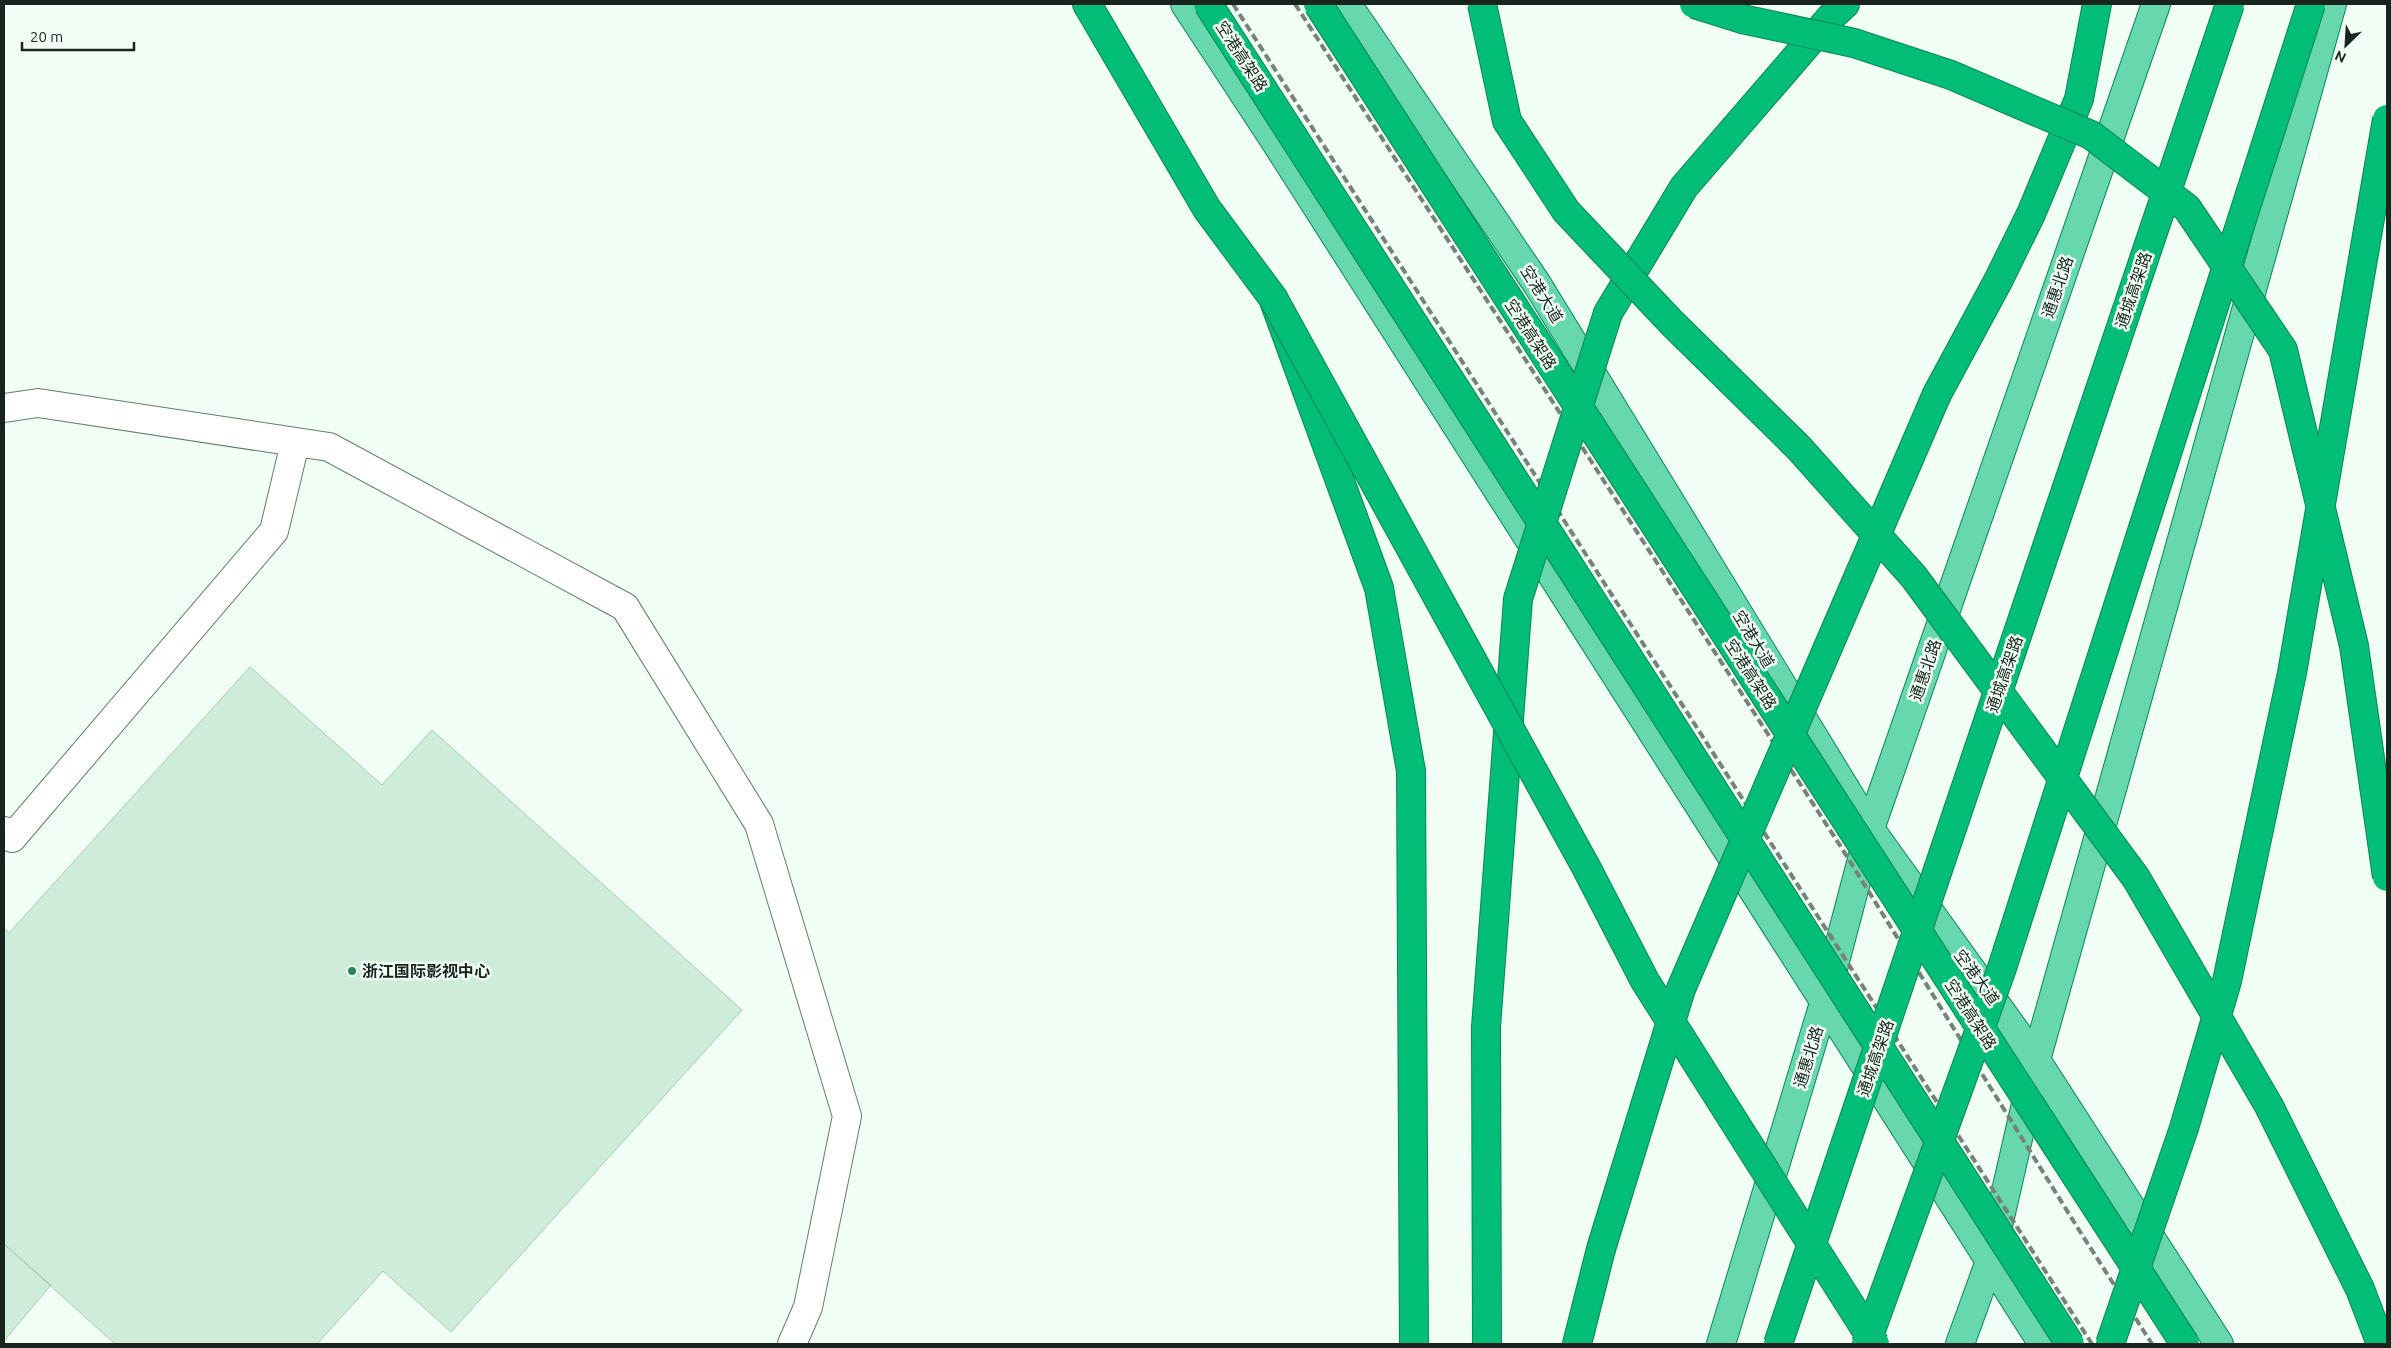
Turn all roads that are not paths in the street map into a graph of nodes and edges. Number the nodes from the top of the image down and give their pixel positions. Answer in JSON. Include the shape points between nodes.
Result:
{"nodes":[{"id":1,"x":1087,"y":4,"type":"edge"},
{"id":2,"x":1185,"y":4,"type":"edge"},
{"id":3,"x":1208,"y":4,"type":"edge"},
{"id":4,"x":1318,"y":4,"type":"edge"},
{"id":5,"x":1347,"y":4,"type":"edge"},
{"id":6,"x":1482,"y":4,"type":"edge"},
{"id":7,"x":1694,"y":4,"type":"edge"},
{"id":8,"x":1845,"y":4,"type":"edge"},
{"id":9,"x":2098,"y":4,"type":"edge"},
{"id":10,"x":2156,"y":4,"type":"edge"},
{"id":11,"x":2230,"y":4,"type":"edge"},
{"id":12,"x":2311,"y":4,"type":"edge"},
{"id":13,"x":2332,"y":4,"type":"edge"},
{"id":14,"x":2387,"y":119,"type":"edge"},
{"id":15,"x":1273,"y":298,"type":"junction"},
{"id":16,"x":4,"y":408,"type":"edge"},
{"id":17,"x":295,"y":443,"type":"junction"},
{"id":18,"x":1870,"y":829,"type":"junction"},
{"id":19,"x":4,"y":831,"type":"edge"},
{"id":20,"x":2387,"y":877,"type":"edge"},
{"id":21,"x":1824,"y":1003,"type":"junction"},
{"id":22,"x":2036,"y":1060,"type":"junction"},
{"id":23,"x":1990,"y":1261,"type":"junction"},
{"id":24,"x":792,"y":1344,"type":"edge"},
{"id":25,"x":1414,"y":1344,"type":"edge"},
{"id":26,"x":1487,"y":1344,"type":"edge"},
{"id":27,"x":1577,"y":1344,"type":"edge"},
{"id":28,"x":1721,"y":1344,"type":"edge"},
{"id":29,"x":1778,"y":1344,"type":"edge"},
{"id":30,"x":1866,"y":1344,"type":"edge"},
{"id":31,"x":1875,"y":1344,"type":"edge"},
{"id":32,"x":1960,"y":1344,"type":"edge"},
{"id":33,"x":2043,"y":1344,"type":"edge"},
{"id":34,"x":2070,"y":1344,"type":"edge"},
{"id":35,"x":2110,"y":1344,"type":"edge"},
{"id":36,"x":2185,"y":1344,"type":"edge"},
{"id":37,"x":2219,"y":1344,"type":"edge"},
{"id":38,"x":2381,"y":1344,"type":"edge"}],
"edges":[{"from":1,"to":15,"type":"highway","via":[[1208,209]]},
{"from":2,"to":21,"type":"main road"},
{"from":3,"to":34,"type":"highway","name":"空港高架路","bridge":true},
{"from":4,"to":36,"type":"highway","name":"空港高架路","bridge":true},
{"from":5,"to":18,"type":"main road","name":"空港大道","via":[[1537,284]]},
{"from":6,"to":38,"type":"highway","bridge":true,"via":[[1507,121],[1566,211],[1672,323],[1799,448],[1914,577],[2136,878],[2269,1106],[2360,1289]]},
{"from":7,"to":20,"type":"highway","bridge":true,"via":[[1742,19],[1854,43],[1951,75],[2091,135],[2186,208],[2283,350],[2354,646]]},
{"from":8,"to":26,"type":"highway","bridge":true,"via":[[1684,187],[1608,313],[1518,599],[1486,1027]]},
{"from":9,"to":27,"type":"highway","bridge":true,"via":[[2076,108],[2002,273],[1937,394],[1681,989],[1601,1249]]},
{"from":10,"to":18,"type":"main road","name":"通惠北路"},
{"from":11,"to":29,"type":"highway","name":"通城高架路","bridge":true},
{"from":12,"to":30,"type":"highway","bridge":true,"via":[[2001,971]]},
{"from":13,"to":22,"type":"main road"},
{"from":14,"to":35,"type":"highway","bridge":true,"via":[[2292,673],[2227,981],[2184,1128]]},
{"from":15,"to":25,"type":"highway","bridge":true,"via":[[1379,588],[1411,771]]},
{"from":15,"to":31,"type":"highway","bridge":true,"via":[[1586,867],[1645,982]]},
{"from":16,"to":17,"type":"street","via":[[38,403]]},
{"from":17,"to":19,"type":"street","via":[[274,531],[12,838]]},
{"from":17,"to":24,"type":"street","via":[[329,447],[625,607],[759,824],[847,1116],[808,1307]]},
{"from":18,"to":21,"type":"main road","name":"通惠北路"},
{"from":18,"to":22,"type":"main road","name":"空港大道"},
{"from":21,"to":23,"type":"main road"},
{"from":21,"to":28,"type":"main road","name":"通惠北路"},
{"from":22,"to":23,"type":"main road"},
{"from":22,"to":37,"type":"main road","name":"空港大道"},
{"from":23,"to":32,"type":"main road"},
{"from":23,"to":33,"type":"main road"}]}
